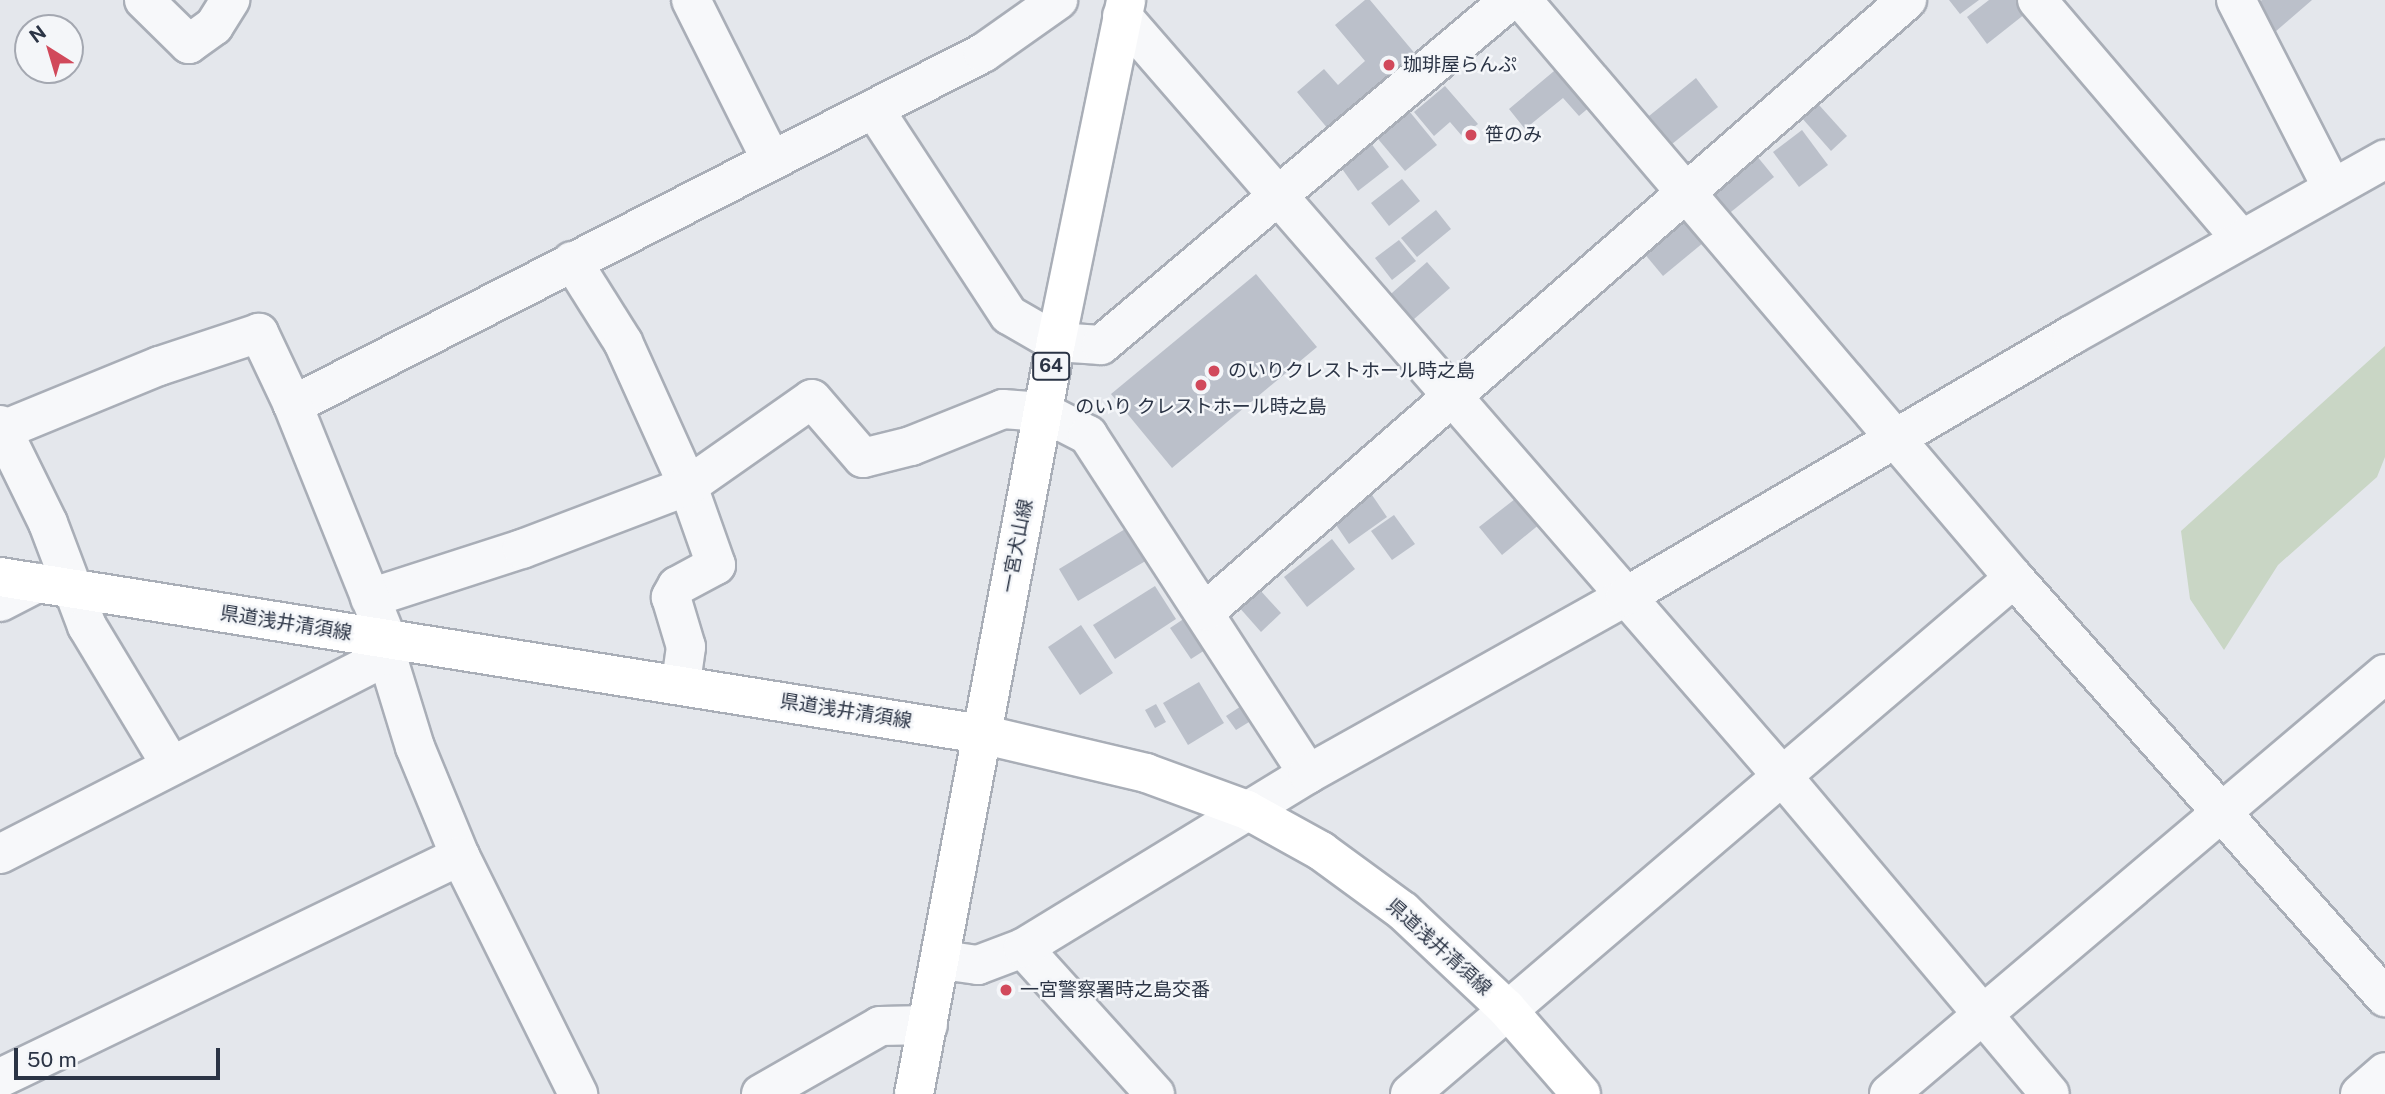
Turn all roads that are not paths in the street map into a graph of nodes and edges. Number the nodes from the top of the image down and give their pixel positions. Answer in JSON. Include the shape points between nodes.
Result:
{"nodes":[{"id":1,"x":144,"y":0,"type":"edge"},
{"id":2,"x":230,"y":0,"type":"edge"},
{"id":3,"x":691,"y":0,"type":"edge"},
{"id":4,"x":1058,"y":0,"type":"edge"},
{"id":5,"x":1510,"y":0,"type":"edge"},
{"id":6,"x":1522,"y":0,"type":"edge"},
{"id":7,"x":1907,"y":0,"type":"edge"},
{"id":8,"x":2037,"y":0,"type":"edge"},
{"id":9,"x":2236,"y":0,"type":"edge"},
{"id":10,"x":1124,"y":8,"type":"edge"},
{"id":11,"x":874,"y":109,"type":"junction"},
{"id":12,"x":770,"y":158,"type":"junction"},
{"id":13,"x":2385,"y":159,"type":"edge"},
{"id":14,"x":2331,"y":186,"type":"junction"},
{"id":15,"x":1684,"y":192,"type":"junction"},
{"id":16,"x":1280,"y":195,"type":"junction"},
{"id":17,"x":2240,"y":238,"type":"junction"},
{"id":18,"x":572,"y":261,"type":"junction"},
{"id":19,"x":1056,"y":342,"type":"junction"},
{"id":20,"x":1453,"y":394,"type":"junction"},
{"id":21,"x":293,"y":405,"type":"junction"},
{"id":22,"x":1043,"y":412,"type":"junction"},
{"id":23,"x":1,"y":428,"type":"edge"},
{"id":24,"x":1897,"y":440,"type":"junction"},
{"id":25,"x":688,"y":486,"type":"junction"},
{"id":26,"x":0,"y":577,"type":"edge"},
{"id":27,"x":2014,"y":578,"type":"junction"},
{"id":28,"x":54,"y":586,"type":"junction"},
{"id":29,"x":1625,"y":597,"type":"junction"},
{"id":30,"x":370,"y":598,"type":"junction"},
{"id":31,"x":0,"y":602,"type":"edge"},
{"id":32,"x":1206,"y":611,"type":"junction"},
{"id":33,"x":387,"y":648,"type":"junction"},
{"id":34,"x":2385,"y":674,"type":"edge"},
{"id":35,"x":681,"y":684,"type":"junction"},
{"id":36,"x":981,"y":734,"type":"junction"},
{"id":37,"x":171,"y":765,"type":"junction"},
{"id":38,"x":1308,"y":774,"type":"junction"},
{"id":39,"x":1783,"y":776,"type":"junction"},
{"id":40,"x":1247,"y":810,"type":"junction"},
{"id":41,"x":2219,"y":812,"type":"junction"},
{"id":42,"x":0,"y":854,"type":"edge"},
{"id":43,"x":460,"y":856,"type":"junction"},
{"id":44,"x":1023,"y":948,"type":"junction"},
{"id":45,"x":942,"y":960,"type":"junction"},
{"id":46,"x":2385,"y":997,"type":"edge"},
{"id":47,"x":1506,"y":1008,"type":"junction"},
{"id":48,"x":1984,"y":1014,"type":"junction"},
{"id":49,"x":928,"y":1025,"type":"junction"},
{"id":50,"x":2385,"y":1072,"type":"edge"},
{"id":51,"x":0,"y":1079,"type":"edge"},
{"id":52,"x":578,"y":1094,"type":"edge"},
{"id":53,"x":761,"y":1094,"type":"edge"},
{"id":54,"x":914,"y":1094,"type":"edge"},
{"id":55,"x":1156,"y":1094,"type":"edge"},
{"id":56,"x":1410,"y":1094,"type":"edge"},
{"id":57,"x":1581,"y":1094,"type":"edge"},
{"id":58,"x":1889,"y":1094,"type":"edge"},
{"id":59,"x":2050,"y":1094,"type":"edge"},
{"id":60,"x":2360,"y":1094,"type":"edge"}],
"edges":[{"from":1,"to":2,"type":"street","via":[[189,44],[215,26]]},
{"from":3,"to":12,"type":"street"},
{"from":4,"to":11,"type":"street","via":[[982,53]]},
{"from":5,"to":16,"type":"street"},
{"from":6,"to":15,"type":"street"},
{"from":7,"to":15,"type":"street"},
{"from":8,"to":17,"type":"street"},
{"from":9,"to":14,"type":"street"},
{"from":10,"to":16,"type":"street"},
{"from":10,"to":19,"type":"main road","name":"一宮犬山線","number":"64"},
{"from":11,"to":12,"type":"street"},
{"from":11,"to":19,"type":"street","via":[[1010,315]]},
{"from":12,"to":18,"type":"street"},
{"from":13,"to":14,"type":"street"},
{"from":14,"to":17,"type":"street"},
{"from":15,"to":20,"type":"street"},
{"from":15,"to":24,"type":"street"},
{"from":16,"to":19,"type":"street","via":[[1101,345]]},
{"from":16,"to":20,"type":"street"},
{"from":17,"to":24,"type":"street"},
{"from":18,"to":21,"type":"street"},
{"from":18,"to":25,"type":"street","via":[[623,342]]},
{"from":19,"to":22,"type":"main road","name":"一宮犬山線","number":"64"},
{"from":20,"to":29,"type":"street"},
{"from":20,"to":32,"type":"street"},
{"from":21,"to":23,"type":"street","via":[[259,334],[159,366]]},
{"from":21,"to":30,"type":"street"},
{"from":22,"to":25,"type":"street","via":[[1003,410],[911,446],[863,458],[812,399]]},
{"from":22,"to":32,"type":"street","via":[[1088,435]]},
{"from":22,"to":36,"type":"main road","name":"一宮犬山線","number":"64"},
{"from":23,"to":28,"type":"street","via":[[48,523]]},
{"from":24,"to":27,"type":"street"},
{"from":24,"to":29,"type":"street"},
{"from":25,"to":30,"type":"street","via":[[522,549]]},
{"from":25,"to":35,"type":"street","via":[[716,565],[677,586],[671,597],[686,647]]},
{"from":26,"to":28,"type":"main road","name":"県道浅井清須線"},
{"from":27,"to":39,"type":"street"},
{"from":27,"to":41,"type":"street"},
{"from":28,"to":31,"type":"street"},
{"from":28,"to":33,"type":"main road","name":"県道浅井清須線"},
{"from":28,"to":37,"type":"street","via":[[87,626]]},
{"from":29,"to":38,"type":"street"},
{"from":29,"to":39,"type":"street"},
{"from":30,"to":33,"type":"street"},
{"from":32,"to":38,"type":"street"},
{"from":33,"to":35,"type":"main road","name":"県道浅井清須線"},
{"from":33,"to":37,"type":"street"},
{"from":33,"to":43,"type":"street","via":[[415,747]]},
{"from":34,"to":41,"type":"street"},
{"from":35,"to":36,"type":"main road","name":"県道浅井清須線"},
{"from":36,"to":40,"type":"main road","name":"県道浅井清須線","via":[[1146,773]]},
{"from":36,"to":45,"type":"main road","name":"一宮犬山線","number":"64"},
{"from":37,"to":42,"type":"street"},
{"from":38,"to":40,"type":"street"},
{"from":39,"to":47,"type":"street"},
{"from":39,"to":48,"type":"street"},
{"from":40,"to":44,"type":"street"},
{"from":40,"to":47,"type":"main road","name":"県道浅井清須線","via":[[1321,851],[1403,911]]},
{"from":41,"to":46,"type":"street"},
{"from":41,"to":48,"type":"street"},
{"from":43,"to":51,"type":"street"},
{"from":43,"to":52,"type":"street"},
{"from":44,"to":45,"type":"street","via":[[978,965]]},
{"from":44,"to":55,"type":"street"},
{"from":45,"to":49,"type":"main road","name":"一宮犬山線","number":"64"},
{"from":47,"to":56,"type":"street"},
{"from":47,"to":57,"type":"main road","name":"県道浅井清須線"},
{"from":48,"to":58,"type":"street"},
{"from":48,"to":59,"type":"street"},
{"from":49,"to":53,"type":"street","via":[[880,1026]]},
{"from":49,"to":54,"type":"main road","name":"一宮犬山線","number":"64"},
{"from":50,"to":60,"type":"street"}]}
